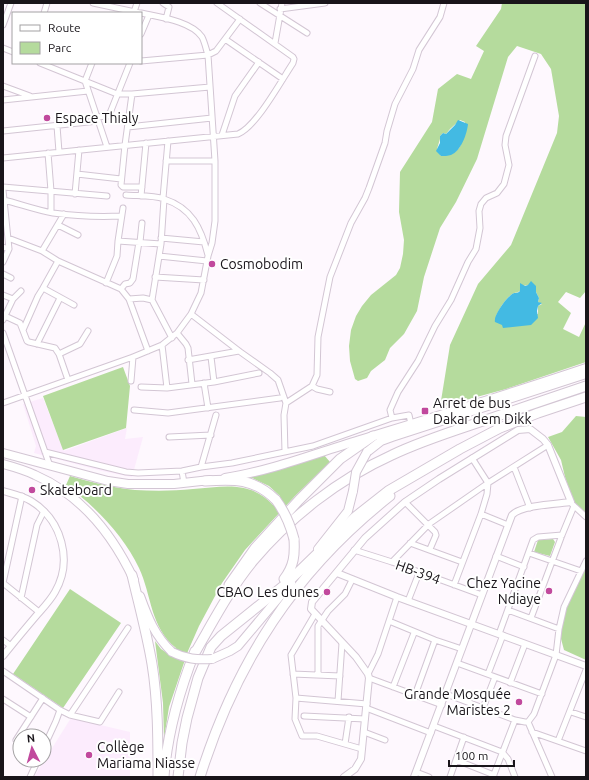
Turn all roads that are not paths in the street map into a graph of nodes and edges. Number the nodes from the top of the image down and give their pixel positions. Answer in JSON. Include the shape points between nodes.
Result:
{"nodes":[{"id":1,"x":11,"y":3,"type":"edge"},
{"id":2,"x":95,"y":3,"type":"edge"},
{"id":3,"x":163,"y":3,"type":"edge"},
{"id":4,"x":217,"y":3,"type":"edge"},
{"id":5,"x":260,"y":3,"type":"edge"},
{"id":6,"x":282,"y":3,"type":"edge"},
{"id":7,"x":325,"y":3,"type":"edge"},
{"id":8,"x":444,"y":3,"type":"edge"},
{"id":9,"x":310,"y":4,"type":"edge"},
{"id":10,"x":280,"y":9,"type":"junction"},
{"id":11,"x":114,"y":10,"type":"edge"},
{"id":12,"x":130,"y":12,"type":"edge"},
{"id":13,"x":5,"y":13,"type":"edge"},
{"id":14,"x":142,"y":14,"type":"edge"},
{"id":15,"x":149,"y":15,"type":"junction"},
{"id":16,"x":279,"y":16,"type":"junction"},
{"id":17,"x":166,"y":19,"type":"junction"},
{"id":18,"x":240,"y":19,"type":"junction"},
{"id":19,"x":3,"y":25,"type":"edge"},
{"id":20,"x":142,"y":32,"type":"edge"},
{"id":21,"x":307,"y":33,"type":"dead end"},
{"id":22,"x":225,"y":39,"type":"junction"},
{"id":23,"x":274,"y":44,"type":"junction"},
{"id":24,"x":208,"y":55,"type":"junction"},
{"id":25,"x":535,"y":56,"type":"dead end"},
{"id":26,"x":142,"y":61,"type":"edge"},
{"id":27,"x":259,"y":62,"type":"junction"},
{"id":28,"x":42,"y":64,"type":"edge"},
{"id":29,"x":92,"y":64,"type":"edge"},
{"id":30,"x":130,"y":64,"type":"edge"},
{"id":31,"x":283,"y":79,"type":"junction"},
{"id":32,"x":85,"y":81,"type":"junction"},
{"id":33,"x":3,"y":86,"type":"edge"},
{"id":34,"x":210,"y":87,"type":"junction"},
{"id":35,"x":88,"y":91,"type":"junction"},
{"id":36,"x":117,"y":94,"type":"junction"},
{"id":37,"x":132,"y":94,"type":"junction"},
{"id":38,"x":32,"y":97,"type":"junction"},
{"id":39,"x":3,"y":100,"type":"edge"},
{"id":40,"x":212,"y":118,"type":"junction"},
{"id":41,"x":98,"y":119,"type":"junction"},
{"id":42,"x":57,"y":126,"type":"junction"},
{"id":43,"x":128,"y":127,"type":"junction"},
{"id":44,"x":3,"y":131,"type":"edge"},
{"id":45,"x":222,"y":135,"type":"junction"},
{"id":46,"x":214,"y":136,"type":"junction"},
{"id":47,"x":168,"y":141,"type":"junction"},
{"id":48,"x":146,"y":143,"type":"junction"},
{"id":49,"x":125,"y":145,"type":"junction"},
{"id":50,"x":106,"y":147,"type":"junction"},
{"id":51,"x":79,"y":150,"type":"junction"},
{"id":52,"x":59,"y":152,"type":"junction"},
{"id":53,"x":48,"y":153,"type":"junction"},
{"id":54,"x":3,"y":158,"type":"edge"},
{"id":55,"x":166,"y":161,"type":"junction"},
{"id":56,"x":215,"y":161,"type":"junction"},
{"id":57,"x":77,"y":174,"type":"junction"},
{"id":58,"x":122,"y":179,"type":"junction"},
{"id":59,"x":142,"y":187,"type":"junction"},
{"id":60,"x":3,"y":188,"type":"edge"},
{"id":61,"x":52,"y":192,"type":"junction"},
{"id":62,"x":75,"y":194,"type":"junction"},
{"id":63,"x":126,"y":195,"type":"dead end"},
{"id":64,"x":107,"y":196,"type":"dead end"},
{"id":65,"x":141,"y":196,"type":"junction"},
{"id":66,"x":163,"y":198,"type":"junction"},
{"id":67,"x":4,"y":200,"type":"junction"},
{"id":68,"x":123,"y":208,"type":"dead end"},
{"id":69,"x":50,"y":212,"type":"junction"},
{"id":70,"x":64,"y":214,"type":"junction"},
{"id":71,"x":121,"y":216,"type":"junction"},
{"id":72,"x":142,"y":223,"type":"dead end"},
{"id":73,"x":58,"y":225,"type":"junction"},
{"id":74,"x":78,"y":235,"type":"dead end"},
{"id":75,"x":8,"y":238,"type":"junction"},
{"id":76,"x":161,"y":238,"type":"junction"},
{"id":77,"x":118,"y":241,"type":"junction"},
{"id":78,"x":140,"y":242,"type":"junction"},
{"id":79,"x":204,"y":242,"type":"junction"},
{"id":80,"x":161,"y":244,"type":"junction"},
{"id":81,"x":3,"y":247,"type":"edge"},
{"id":82,"x":9,"y":249,"type":"junction"},
{"id":83,"x":42,"y":251,"type":"junction"},
{"id":84,"x":159,"y":256,"type":"junction"},
{"id":85,"x":208,"y":258,"type":"junction"},
{"id":86,"x":58,"y":261,"type":"junction"},
{"id":87,"x":3,"y":262,"type":"edge"},
{"id":88,"x":3,"y":274,"type":"edge"},
{"id":89,"x":155,"y":277,"type":"junction"},
{"id":90,"x":11,"y":278,"type":"dead end"},
{"id":91,"x":204,"y":280,"type":"junction"},
{"id":92,"x":106,"y":283,"type":"junction"},
{"id":93,"x":43,"y":288,"type":"junction"},
{"id":94,"x":121,"y":289,"type":"junction"},
{"id":95,"x":21,"y":291,"type":"dead end"},
{"id":96,"x":3,"y":295,"type":"edge"},
{"id":97,"x":60,"y":298,"type":"junction"},
{"id":98,"x":13,"y":299,"type":"junction"},
{"id":99,"x":129,"y":299,"type":"junction"},
{"id":100,"x":152,"y":300,"type":"junction"},
{"id":101,"x":74,"y":305,"type":"dead end"},
{"id":102,"x":192,"y":314,"type":"junction"},
{"id":103,"x":4,"y":318,"type":"edge"},
{"id":104,"x":23,"y":330,"type":"junction"},
{"id":105,"x":88,"y":331,"type":"dead end"},
{"id":106,"x":3,"y":333,"type":"edge"},
{"id":107,"x":178,"y":334,"type":"junction"},
{"id":108,"x":172,"y":338,"type":"junction"},
{"id":109,"x":37,"y":344,"type":"junction"},
{"id":110,"x":162,"y":345,"type":"junction"},
{"id":111,"x":240,"y":351,"type":"junction"},
{"id":112,"x":148,"y":352,"type":"junction"},
{"id":113,"x":59,"y":354,"type":"junction"},
{"id":114,"x":133,"y":357,"type":"junction"},
{"id":115,"x":211,"y":357,"type":"junction"},
{"id":116,"x":188,"y":360,"type":"junction"},
{"id":117,"x":586,"y":368,"type":"edge"},
{"id":118,"x":259,"y":373,"type":"dead end"},
{"id":119,"x":586,"y":374,"type":"edge"},
{"id":120,"x":68,"y":380,"type":"junction"},
{"id":121,"x":131,"y":381,"type":"dead end"},
{"id":122,"x":214,"y":382,"type":"junction"},
{"id":123,"x":204,"y":383,"type":"junction"},
{"id":124,"x":192,"y":384,"type":"junction"},
{"id":125,"x":312,"y":386,"type":"junction"},
{"id":126,"x":586,"y":386,"type":"edge"},
{"id":127,"x":141,"y":387,"type":"dead end"},
{"id":128,"x":167,"y":388,"type":"junction"},
{"id":129,"x":330,"y":392,"type":"dead end"},
{"id":130,"x":24,"y":396,"type":"junction"},
{"id":131,"x":586,"y":397,"type":"edge"},
{"id":132,"x":280,"y":398,"type":"dead end"},
{"id":133,"x":3,"y":403,"type":"edge"},
{"id":134,"x":286,"y":403,"type":"junction"},
{"id":135,"x":208,"y":408,"type":"junction"},
{"id":136,"x":134,"y":410,"type":"dead end"},
{"id":137,"x":216,"y":415,"type":"dead end"},
{"id":138,"x":392,"y":418,"type":"junction"},
{"id":139,"x":411,"y":424,"type":"junction"},
{"id":140,"x":211,"y":435,"type":"junction"},
{"id":141,"x":373,"y":436,"type":"junction"},
{"id":142,"x":169,"y":437,"type":"dead end"},
{"id":143,"x":548,"y":445,"type":"junction"},
{"id":144,"x":44,"y":452,"type":"junction"},
{"id":145,"x":285,"y":452,"type":"junction"},
{"id":146,"x":3,"y":453,"type":"edge"},
{"id":147,"x":472,"y":458,"type":"junction"},
{"id":148,"x":442,"y":459,"type":"junction"},
{"id":149,"x":3,"y":464,"type":"edge"},
{"id":150,"x":50,"y":466,"type":"junction"},
{"id":151,"x":201,"y":467,"type":"junction"},
{"id":152,"x":514,"y":467,"type":"junction"},
{"id":153,"x":182,"y":471,"type":"junction"},
{"id":154,"x":204,"y":481,"type":"junction"},
{"id":155,"x":184,"y":483,"type":"junction"},
{"id":156,"x":488,"y":484,"type":"junction"},
{"id":157,"x":3,"y":491,"type":"edge"},
{"id":158,"x":22,"y":496,"type":"junction"},
{"id":159,"x":406,"y":502,"type":"junction"},
{"id":160,"x":573,"y":504,"type":"junction"},
{"id":161,"x":530,"y":508,"type":"junction"},
{"id":162,"x":44,"y":511,"type":"junction"},
{"id":163,"x":481,"y":514,"type":"junction"},
{"id":164,"x":586,"y":517,"type":"edge"},
{"id":165,"x":429,"y":524,"type":"junction"},
{"id":166,"x":508,"y":525,"type":"junction"},
{"id":167,"x":562,"y":535,"type":"junction"},
{"id":168,"x":410,"y":543,"type":"junction"},
{"id":169,"x":354,"y":550,"type":"junction"},
{"id":170,"x":430,"y":550,"type":"junction"},
{"id":171,"x":529,"y":552,"type":"junction"},
{"id":172,"x":496,"y":556,"type":"junction"},
{"id":173,"x":552,"y":561,"type":"junction"},
{"id":174,"x":586,"y":561,"type":"edge"},
{"id":175,"x":392,"y":562,"type":"junction"},
{"id":176,"x":462,"y":562,"type":"junction"},
{"id":177,"x":303,"y":567,"type":"junction"},
{"id":178,"x":524,"y":567,"type":"junction"},
{"id":179,"x":4,"y":571,"type":"edge"},
{"id":180,"x":290,"y":571,"type":"junction"},
{"id":181,"x":581,"y":571,"type":"junction"},
{"id":182,"x":419,"y":572,"type":"junction"},
{"id":183,"x":337,"y":573,"type":"junction"},
{"id":184,"x":132,"y":575,"type":"junction"},
{"id":185,"x":352,"y":580,"type":"junction"},
{"id":186,"x":3,"y":583,"type":"edge"},
{"id":187,"x":454,"y":585,"type":"junction"},
{"id":188,"x":286,"y":586,"type":"junction"},
{"id":189,"x":482,"y":595,"type":"junction"},
{"id":190,"x":397,"y":597,"type":"junction"},
{"id":191,"x":21,"y":598,"type":"junction"},
{"id":192,"x":265,"y":601,"type":"junction"},
{"id":193,"x":408,"y":601,"type":"junction"},
{"id":194,"x":508,"y":610,"type":"junction"},
{"id":195,"x":39,"y":612,"type":"junction"},
{"id":196,"x":315,"y":614,"type":"junction"},
{"id":197,"x":532,"y":618,"type":"junction"},
{"id":198,"x":321,"y":621,"type":"junction"},
{"id":199,"x":389,"y":622,"type":"junction"},
{"id":200,"x":472,"y":624,"type":"junction"},
{"id":201,"x":128,"y":628,"type":"dead end"},
{"id":202,"x":559,"y":629,"type":"junction"},
{"id":203,"x":414,"y":632,"type":"junction"},
{"id":204,"x":501,"y":635,"type":"junction"},
{"id":205,"x":3,"y":640,"type":"edge"},
{"id":206,"x":435,"y":640,"type":"junction"},
{"id":207,"x":342,"y":643,"type":"junction"},
{"id":208,"x":525,"y":644,"type":"junction"},
{"id":209,"x":10,"y":646,"type":"junction"},
{"id":210,"x":462,"y":649,"type":"junction"},
{"id":211,"x":196,"y":651,"type":"junction"},
{"id":212,"x":556,"y":655,"type":"junction"},
{"id":213,"x":3,"y":656,"type":"edge"},
{"id":214,"x":457,"y":663,"type":"junction"},
{"id":215,"x":586,"y":666,"type":"edge"},
{"id":216,"x":586,"y":670,"type":"edge"},
{"id":217,"x":3,"y":671,"type":"edge"},
{"id":218,"x":293,"y":674,"type":"junction"},
{"id":219,"x":488,"y":674,"type":"junction"},
{"id":220,"x":318,"y":675,"type":"junction"},
{"id":221,"x":340,"y":676,"type":"junction"},
{"id":222,"x":368,"y":676,"type":"junction"},
{"id":223,"x":495,"y":677,"type":"junction"},
{"id":224,"x":510,"y":683,"type":"junction"},
{"id":225,"x":393,"y":687,"type":"junction"},
{"id":226,"x":119,"y":692,"type":"dead end"},
{"id":227,"x":446,"y":694,"type":"junction"},
{"id":228,"x":542,"y":694,"type":"junction"},
{"id":229,"x":415,"y":695,"type":"junction"},
{"id":230,"x":43,"y":698,"type":"junction"},
{"id":231,"x":296,"y":698,"type":"junction"},
{"id":232,"x":3,"y":699,"type":"edge"},
{"id":233,"x":338,"y":701,"type":"junction"},
{"id":234,"x":442,"y":705,"type":"junction"},
{"id":235,"x":366,"y":706,"type":"junction"},
{"id":236,"x":483,"y":708,"type":"junction"},
{"id":237,"x":60,"y":710,"type":"junction"},
{"id":238,"x":571,"y":712,"type":"junction"},
{"id":239,"x":70,"y":715,"type":"junction"},
{"id":240,"x":304,"y":716,"type":"dead end"},
{"id":241,"x":31,"y":717,"type":"junction"},
{"id":242,"x":349,"y":717,"type":"junction"},
{"id":243,"x":586,"y":717,"type":"edge"},
{"id":244,"x":365,"y":719,"type":"junction"},
{"id":245,"x":515,"y":720,"type":"junction"},
{"id":246,"x":528,"y":722,"type":"junction"},
{"id":247,"x":434,"y":726,"type":"junction"},
{"id":248,"x":24,"y":728,"type":"edge"},
{"id":249,"x":52,"y":730,"type":"edge"},
{"id":250,"x":364,"y":732,"type":"junction"},
{"id":251,"x":532,"y":732,"type":"junction"},
{"id":252,"x":431,"y":733,"type":"junction"},
{"id":253,"x":464,"y":737,"type":"junction"},
{"id":254,"x":385,"y":740,"type":"dead end"},
{"id":255,"x":558,"y":741,"type":"junction"},
{"id":256,"x":345,"y":744,"type":"junction"},
{"id":257,"x":362,"y":749,"type":"junction"},
{"id":258,"x":586,"y":751,"type":"edge"},
{"id":259,"x":502,"y":752,"type":"junction"},
{"id":260,"x":456,"y":760,"type":"junction"},
{"id":261,"x":415,"y":775,"type":"edge"},
{"id":262,"x":494,"y":776,"type":"edge"},
{"id":263,"x":158,"y":777,"type":"edge"},
{"id":264,"x":164,"y":777,"type":"edge"},
{"id":265,"x":178,"y":777,"type":"edge"},
{"id":266,"x":200,"y":777,"type":"edge"},
{"id":267,"x":344,"y":777,"type":"edge"},
{"id":268,"x":429,"y":777,"type":"edge"},
{"id":269,"x":450,"y":777,"type":"edge"},
{"id":270,"x":515,"y":777,"type":"edge"},
{"id":271,"x":552,"y":777,"type":"edge"}],
"edges":[{"from":1,"to":13,"type":"street"},
{"from":2,"to":11,"type":"street"},
{"from":3,"to":17,"type":"street","via":[[168,7]]},
{"from":4,"to":18,"type":"street"},
{"from":5,"to":16,"type":"street"},
{"from":6,"to":10,"type":"street"},
{"from":7,"to":9,"type":"street"},
{"from":8,"to":125,"type":"street","via":[[440,17],[419,50],[413,69],[395,104],[369,188],[351,223],[330,277],[318,337],[317,375]]},
{"from":9,"to":10,"type":"street"},
{"from":10,"to":16,"type":"street"},
{"from":11,"to":12,"type":"street"},
{"from":13,"to":19,"type":"street"},
{"from":14,"to":15,"type":"street"},
{"from":15,"to":17,"type":"street"},
{"from":15,"to":20,"type":"street"},
{"from":16,"to":21,"type":"street"},
{"from":16,"to":23,"type":"street"},
{"from":17,"to":24,"type":"street","via":[[196,31],[201,36]]},
{"from":18,"to":22,"type":"street"},
{"from":18,"to":23,"type":"street"},
{"from":22,"to":24,"type":"street","via":[[216,51]]},
{"from":22,"to":27,"type":"street"},
{"from":23,"to":31,"type":"street","via":[[294,59]]},
{"from":24,"to":26,"type":"street"},
{"from":24,"to":34,"type":"street"},
{"from":25,"to":138,"type":"street","via":[[506,136],[509,165],[504,184],[497,193],[486,198],[481,204],[476,249],[418,362],[398,392],[390,410]]},
{"from":27,"to":31,"type":"street"},
{"from":27,"to":45,"type":"street","via":[[235,96]]},
{"from":28,"to":32,"type":"street"},
{"from":29,"to":32,"type":"street"},
{"from":30,"to":36,"type":"street"},
{"from":31,"to":45,"type":"street","via":[[254,121],[238,134]]},
{"from":32,"to":35,"type":"street"},
{"from":32,"to":36,"type":"street"},
{"from":33,"to":38,"type":"street"},
{"from":34,"to":37,"type":"street"},
{"from":34,"to":40,"type":"street"},
{"from":35,"to":38,"type":"street"},
{"from":35,"to":41,"type":"street"},
{"from":36,"to":37,"type":"street"},
{"from":36,"to":41,"type":"street","via":[[109,115]]},
{"from":37,"to":43,"type":"street"},
{"from":38,"to":39,"type":"street"},
{"from":40,"to":43,"type":"street"},
{"from":40,"to":46,"type":"street"},
{"from":41,"to":42,"type":"street"},
{"from":41,"to":50,"type":"street"},
{"from":42,"to":44,"type":"street"},
{"from":42,"to":52,"type":"street"},
{"from":43,"to":49,"type":"street"},
{"from":45,"to":46,"type":"street"},
{"from":46,"to":47,"type":"street"},
{"from":46,"to":56,"type":"street"},
{"from":47,"to":48,"type":"street"},
{"from":47,"to":55,"type":"street"},
{"from":48,"to":49,"type":"street"},
{"from":48,"to":59,"type":"street"},
{"from":49,"to":50,"type":"street"},
{"from":49,"to":58,"type":"street"},
{"from":50,"to":51,"type":"street"},
{"from":51,"to":52,"type":"street"},
{"from":51,"to":57,"type":"street"},
{"from":52,"to":53,"type":"street"},
{"from":53,"to":54,"type":"street"},
{"from":53,"to":61,"type":"street"},
{"from":55,"to":56,"type":"street"},
{"from":55,"to":66,"type":"street"},
{"from":56,"to":85,"type":"street","via":[[215,221]]},
{"from":57,"to":58,"type":"street"},
{"from":57,"to":62,"type":"street"},
{"from":58,"to":59,"type":"street","via":[[123,187]]},
{"from":59,"to":65,"type":"street"},
{"from":60,"to":61,"type":"street"},
{"from":60,"to":67,"type":"street"},
{"from":61,"to":62,"type":"street"},
{"from":61,"to":69,"type":"street"},
{"from":62,"to":64,"type":"street"},
{"from":63,"to":65,"type":"street"},
{"from":65,"to":66,"type":"street"},
{"from":66,"to":76,"type":"street"},
{"from":66,"to":79,"type":"street","via":[[180,206],[192,218],[200,228]]},
{"from":67,"to":69,"type":"street"},
{"from":67,"to":75,"type":"street"},
{"from":68,"to":71,"type":"street"},
{"from":69,"to":70,"type":"street"},
{"from":70,"to":71,"type":"street"},
{"from":70,"to":73,"type":"street"},
{"from":71,"to":77,"type":"street"},
{"from":72,"to":78,"type":"street"},
{"from":73,"to":74,"type":"street"},
{"from":73,"to":83,"type":"street"},
{"from":75,"to":82,"type":"street"},
{"from":75,"to":83,"type":"street"},
{"from":76,"to":79,"type":"street"},
{"from":76,"to":80,"type":"street"},
{"from":77,"to":78,"type":"street"},
{"from":77,"to":92,"type":"street","via":[[117,256]]},
{"from":78,"to":80,"type":"street"},
{"from":78,"to":94,"type":"street","via":[[132,279]]},
{"from":79,"to":85,"type":"street"},
{"from":80,"to":84,"type":"street"},
{"from":81,"to":82,"type":"street"},
{"from":82,"to":87,"type":"street"},
{"from":83,"to":86,"type":"street"},
{"from":84,"to":85,"type":"street"},
{"from":84,"to":89,"type":"street"},
{"from":85,"to":91,"type":"street"},
{"from":86,"to":92,"type":"street"},
{"from":86,"to":93,"type":"street"},
{"from":88,"to":90,"type":"street"},
{"from":89,"to":91,"type":"street"},
{"from":89,"to":100,"type":"street"},
{"from":91,"to":102,"type":"street"},
{"from":92,"to":94,"type":"street"},
{"from":93,"to":97,"type":"street"},
{"from":93,"to":104,"type":"street"},
{"from":94,"to":99,"type":"street"},
{"from":95,"to":98,"type":"street"},
{"from":96,"to":98,"type":"street"},
{"from":97,"to":101,"type":"street"},
{"from":97,"to":109,"type":"street"},
{"from":98,"to":103,"type":"street"},
{"from":99,"to":100,"type":"street"},
{"from":99,"to":112,"type":"street"},
{"from":100,"to":108,"type":"street"},
{"from":102,"to":107,"type":"street"},
{"from":102,"to":111,"type":"street"},
{"from":103,"to":104,"type":"street","via":[[20,323]]},
{"from":104,"to":109,"type":"street","via":[[27,341]]},
{"from":105,"to":113,"type":"street","via":[[80,344]]},
{"from":106,"to":130,"type":"street"},
{"from":107,"to":108,"type":"street"},
{"from":107,"to":116,"type":"street","via":[[186,344]]},
{"from":108,"to":110,"type":"street"},
{"from":109,"to":113,"type":"street","via":[[52,346]]},
{"from":110,"to":112,"type":"street"},
{"from":110,"to":128,"type":"street"},
{"from":111,"to":115,"type":"street"},
{"from":111,"to":134,"type":"street","via":[[278,380]]},
{"from":112,"to":114,"type":"street"},
{"from":113,"to":120,"type":"street"},
{"from":114,"to":120,"type":"street"},
{"from":114,"to":121,"type":"street"},
{"from":115,"to":116,"type":"street"},
{"from":115,"to":122,"type":"street"},
{"from":116,"to":124,"type":"street"},
{"from":117,"to":139,"type":"highway"},
{"from":118,"to":122,"type":"street"},
{"from":119,"to":177,"type":"highway","bridge":true,"via":[[381,441],[367,452],[356,472],[348,511]]},
{"from":120,"to":130,"type":"street"},
{"from":122,"to":123,"type":"street"},
{"from":123,"to":124,"type":"street"},
{"from":123,"to":135,"type":"street"},
{"from":124,"to":128,"type":"street"},
{"from":125,"to":129,"type":"street"},
{"from":125,"to":134,"type":"street"},
{"from":126,"to":211,"type":"highway","via":[[424,442],[391,456],[343,482],[303,511],[257,556],[229,594]]},
{"from":127,"to":128,"type":"street"},
{"from":130,"to":133,"type":"street"},
{"from":130,"to":144,"type":"street"},
{"from":131,"to":148,"type":"highway","via":[[500,428]]},
{"from":132,"to":135,"type":"street"},
{"from":134,"to":145,"type":"street"},
{"from":135,"to":136,"type":"street","via":[[168,413]]},
{"from":137,"to":140,"type":"street"},
{"from":138,"to":139,"type":"street","via":[[409,415]]},
{"from":138,"to":145,"type":"street","via":[[313,446]]},
{"from":139,"to":141,"type":"highway"},
{"from":140,"to":142,"type":"street"},
{"from":140,"to":151,"type":"street"},
{"from":141,"to":154,"type":"highway","via":[[235,476]]},
{"from":141,"to":211,"type":"highway","via":[[340,459],[255,548],[232,579],[203,628]]},
{"from":143,"to":147,"type":"street","via":[[530,429],[522,429]]},
{"from":143,"to":152,"type":"street"},
{"from":143,"to":160,"type":"street"},
{"from":144,"to":150,"type":"street"},
{"from":144,"to":153,"type":"street","via":[[126,472]]},
{"from":145,"to":151,"type":"street"},
{"from":146,"to":150,"type":"highway"},
{"from":147,"to":156,"type":"street"},
{"from":147,"to":159,"type":"street"},
{"from":148,"to":177,"type":"highway","via":[[367,506]]},
{"from":148,"to":266,"type":"highway","via":[[358,523],[294,591],[243,669],[220,721]]},
{"from":149,"to":184,"type":"highway","via":[[44,479],[79,503],[104,529]]},
{"from":150,"to":155,"type":"highway","via":[[128,484]]},
{"from":151,"to":153,"type":"street"},
{"from":152,"to":156,"type":"street"},
{"from":152,"to":161,"type":"street"},
{"from":153,"to":155,"type":"street"},
{"from":154,"to":155,"type":"highway"},
{"from":154,"to":180,"type":"highway","bridge":true,"via":[[228,479],[248,482],[268,492],[276,500],[284,511],[294,539],[294,556]]},
{"from":156,"to":163,"type":"street"},
{"from":156,"to":165,"type":"street"},
{"from":157,"to":158,"type":"street"},
{"from":158,"to":162,"type":"street"},
{"from":158,"to":179,"type":"street"},
{"from":159,"to":165,"type":"street"},
{"from":159,"to":169,"type":"street","via":[[378,525]]},
{"from":160,"to":161,"type":"street"},
{"from":160,"to":164,"type":"street"},
{"from":160,"to":167,"type":"street"},
{"from":161,"to":166,"type":"street","via":[[514,513]]},
{"from":162,"to":191,"type":"street","via":[[37,525]]},
{"from":162,"to":195,"type":"street","via":[[61,539],[64,565],[58,587]]},
{"from":163,"to":166,"type":"street"},
{"from":163,"to":176,"type":"street"},
{"from":165,"to":168,"type":"street"},
{"from":165,"to":170,"type":"street","via":[[436,535]]},
{"from":166,"to":172,"type":"street"},
{"from":167,"to":171,"type":"street","via":[[535,538]]},
{"from":167,"to":173,"type":"street"},
{"from":168,"to":170,"type":"street"},
{"from":168,"to":175,"type":"street"},
{"from":169,"to":175,"type":"street","name":"HB-394"},
{"from":169,"to":183,"type":"street"},
{"from":170,"to":176,"type":"street"},
{"from":171,"to":173,"type":"street"},
{"from":171,"to":178,"type":"street"},
{"from":172,"to":178,"type":"street"},
{"from":172,"to":189,"type":"street"},
{"from":173,"to":181,"type":"street"},
{"from":173,"to":197,"type":"street"},
{"from":174,"to":181,"type":"street"},
{"from":175,"to":182,"type":"street","name":"HB-394"},
{"from":176,"to":187,"type":"street"},
{"from":177,"to":188,"type":"highway"},
{"from":178,"to":194,"type":"street"},
{"from":179,"to":186,"type":"street"},
{"from":180,"to":188,"type":"highway"},
{"from":180,"to":192,"type":"highway"},
{"from":181,"to":202,"type":"street","via":[[566,602]]},
{"from":182,"to":187,"type":"street","name":"HB-394"},
{"from":182,"to":193,"type":"street"},
{"from":183,"to":185,"type":"street"},
{"from":183,"to":196,"type":"street","via":[[310,605]]},
{"from":184,"to":188,"type":"highway","bridge":true,"via":[[152,627],[161,641],[172,652],[189,659],[202,660],[212,659],[238,646]]},
{"from":184,"to":263,"type":"highway","via":[[152,666]]},
{"from":185,"to":190,"type":"street"},
{"from":185,"to":198,"type":"street","via":[[345,594]]},
{"from":186,"to":191,"type":"street"},
{"from":187,"to":189,"type":"street","name":"HB-394"},
{"from":188,"to":192,"type":"highway"},
{"from":189,"to":200,"type":"street"},
{"from":190,"to":193,"type":"street"},
{"from":190,"to":199,"type":"street"},
{"from":191,"to":195,"type":"street"},
{"from":192,"to":265,"type":"highway","via":[[220,636],[207,654],[187,718]]},
{"from":193,"to":200,"type":"street"},
{"from":194,"to":197,"type":"street"},
{"from":194,"to":204,"type":"street"},
{"from":195,"to":209,"type":"street"},
{"from":196,"to":198,"type":"street"},
{"from":196,"to":218,"type":"street","via":[[292,653]]},
{"from":197,"to":202,"type":"street"},
{"from":198,"to":207,"type":"street"},
{"from":198,"to":220,"type":"street","via":[[318,626]]},
{"from":199,"to":203,"type":"street"},
{"from":199,"to":222,"type":"street"},
{"from":200,"to":204,"type":"street"},
{"from":200,"to":210,"type":"street"},
{"from":201,"to":239,"type":"street"},
{"from":202,"to":212,"type":"street"},
{"from":203,"to":206,"type":"street"},
{"from":203,"to":225,"type":"street"},
{"from":204,"to":208,"type":"street"},
{"from":204,"to":219,"type":"street"},
{"from":205,"to":209,"type":"street"},
{"from":206,"to":210,"type":"street"},
{"from":206,"to":229,"type":"street"},
{"from":207,"to":221,"type":"street"},
{"from":207,"to":222,"type":"street","via":[[361,663]]},
{"from":208,"to":212,"type":"street"},
{"from":208,"to":224,"type":"street"},
{"from":209,"to":213,"type":"street"},
{"from":210,"to":214,"type":"street"},
{"from":211,"to":264,"type":"highway","via":[[176,708]]},
{"from":212,"to":215,"type":"street"},
{"from":212,"to":228,"type":"street"},
{"from":214,"to":219,"type":"street"},
{"from":214,"to":227,"type":"street"},
{"from":216,"to":238,"type":"street"},
{"from":217,"to":230,"type":"street"},
{"from":218,"to":220,"type":"street"},
{"from":218,"to":231,"type":"street"},
{"from":219,"to":223,"type":"street"},
{"from":220,"to":221,"type":"street"},
{"from":221,"to":233,"type":"street"},
{"from":222,"to":225,"type":"street"},
{"from":222,"to":235,"type":"street"},
{"from":223,"to":224,"type":"street"},
{"from":223,"to":236,"type":"street"},
{"from":224,"to":228,"type":"street"},
{"from":225,"to":229,"type":"street"},
{"from":226,"to":239,"type":"street","via":[[100,722]]},
{"from":227,"to":234,"type":"street"},
{"from":227,"to":236,"type":"street"},
{"from":228,"to":246,"type":"street"},
{"from":229,"to":234,"type":"street"},
{"from":230,"to":237,"type":"street"},
{"from":230,"to":241,"type":"street"},
{"from":231,"to":233,"type":"street"},
{"from":231,"to":256,"type":"street","via":[[295,719],[302,736],[317,736]]},
{"from":232,"to":241,"type":"street"},
{"from":233,"to":235,"type":"street"},
{"from":234,"to":247,"type":"street"},
{"from":235,"to":244,"type":"street"},
{"from":235,"to":252,"type":"street"},
{"from":236,"to":245,"type":"street"},
{"from":237,"to":239,"type":"street"},
{"from":237,"to":249,"type":"street"},
{"from":238,"to":243,"type":"street"},
{"from":238,"to":255,"type":"street"},
{"from":240,"to":242,"type":"street"},
{"from":241,"to":248,"type":"street"},
{"from":242,"to":244,"type":"street"},
{"from":242,"to":256,"type":"street"},
{"from":244,"to":250,"type":"street"},
{"from":245,"to":246,"type":"street"},
{"from":245,"to":259,"type":"street"},
{"from":246,"to":251,"type":"street"},
{"from":247,"to":252,"type":"street"},
{"from":247,"to":253,"type":"street"},
{"from":250,"to":254,"type":"street"},
{"from":250,"to":257,"type":"street"},
{"from":251,"to":255,"type":"street"},
{"from":251,"to":271,"type":"street"},
{"from":252,"to":261,"type":"street"},
{"from":253,"to":259,"type":"street"},
{"from":253,"to":260,"type":"street"},
{"from":255,"to":258,"type":"street"},
{"from":256,"to":257,"type":"street"},
{"from":257,"to":267,"type":"street","via":[[358,765]]},
{"from":259,"to":262,"type":"street"},
{"from":259,"to":270,"type":"street","via":[[508,759]]},
{"from":260,"to":262,"type":"street"},
{"from":260,"to":269,"type":"street"},
{"from":261,"to":268,"type":"street"}]}
